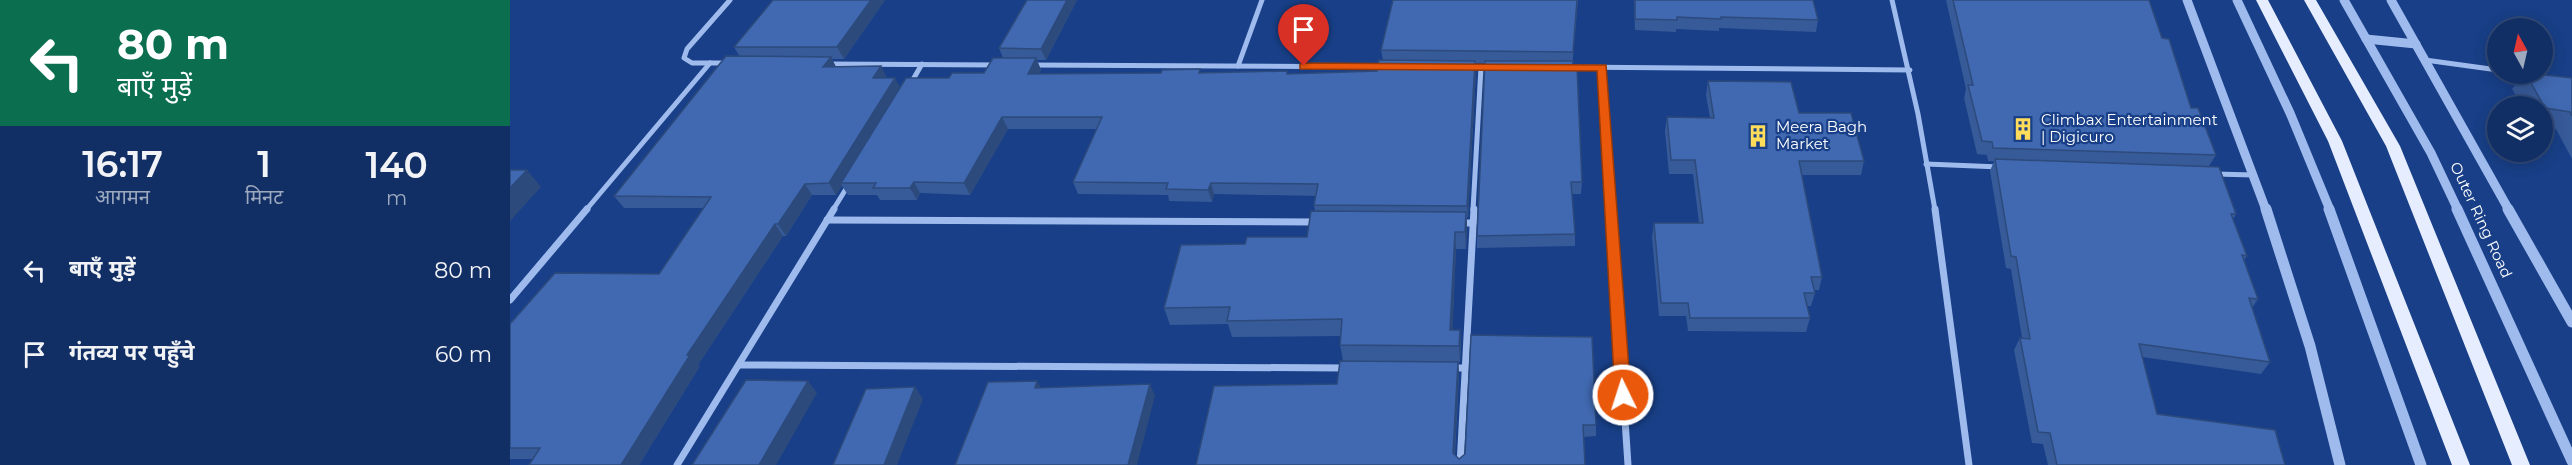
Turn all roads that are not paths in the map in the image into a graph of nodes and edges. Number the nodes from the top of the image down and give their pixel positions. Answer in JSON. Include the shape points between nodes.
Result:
{"nodes":[{"id":1,"x":730,"y":0,"type":"edge"},
{"id":2,"x":1262,"y":0,"type":"edge"},
{"id":3,"x":1892,"y":0,"type":"edge"},
{"id":4,"x":2187,"y":0,"type":"edge"},
{"id":5,"x":2237,"y":0,"type":"edge"},
{"id":6,"x":2262,"y":0,"type":"edge"},
{"id":7,"x":2310,"y":0,"type":"edge"},
{"id":8,"x":2344,"y":0,"type":"edge"},
{"id":9,"x":2391,"y":0,"type":"edge"},
{"id":10,"x":2366,"y":39,"type":"junction"},
{"id":11,"x":2416,"y":44,"type":"junction"},
{"id":12,"x":2425,"y":60,"type":"junction"},
{"id":13,"x":710,"y":63,"type":"junction"},
{"id":14,"x":734,"y":63,"type":"edge"},
{"id":15,"x":816,"y":63,"type":"edge"},
{"id":16,"x":922,"y":64,"type":"junction"},
{"id":17,"x":1004,"y":64,"type":"edge"},
{"id":18,"x":1028,"y":65,"type":"edge"},
{"id":19,"x":1238,"y":66,"type":"junction"},
{"id":20,"x":1388,"y":67,"type":"edge"},
{"id":21,"x":1458,"y":67,"type":"edge"},
{"id":22,"x":1481,"y":67,"type":"junction"},
{"id":23,"x":1503,"y":67,"type":"edge"},
{"id":24,"x":1558,"y":67,"type":"edge"},
{"id":25,"x":1602,"y":68,"type":"junction"},
{"id":26,"x":2487,"y":68,"type":"edge"},
{"id":27,"x":1910,"y":70,"type":"junction"},
{"id":28,"x":904,"y":93,"type":"edge"},
{"id":29,"x":1926,"y":164,"type":"junction"},
{"id":30,"x":2008,"y":167,"type":"edge"},
{"id":31,"x":2207,"y":173,"type":"edge"},
{"id":32,"x":2254,"y":175,"type":"junction"},
{"id":33,"x":851,"y":181,"type":"edge"},
{"id":34,"x":827,"y":220,"type":"junction"},
{"id":35,"x":1329,"y":222,"type":"edge"},
{"id":36,"x":1449,"y":223,"type":"edge"},
{"id":37,"x":1473,"y":223,"type":"junction"},
{"id":38,"x":510,"y":300,"type":"edge"},
{"id":39,"x":2571,"y":319,"type":"edge"},
{"id":40,"x":739,"y":365,"type":"junction"},
{"id":41,"x":1358,"y":368,"type":"edge"},
{"id":42,"x":1441,"y":368,"type":"edge"},
{"id":43,"x":1465,"y":368,"type":"junction"},
{"id":44,"x":2572,"y":461,"type":"edge"},
{"id":45,"x":677,"y":465,"type":"edge"},
{"id":46,"x":1460,"y":465,"type":"edge"},
{"id":47,"x":1628,"y":465,"type":"edge"},
{"id":48,"x":1969,"y":465,"type":"edge"},
{"id":49,"x":2340,"y":465,"type":"edge"},
{"id":50,"x":2421,"y":465,"type":"edge"},
{"id":51,"x":2461,"y":465,"type":"edge"},
{"id":52,"x":2521,"y":465,"type":"edge"}],
"edges":[{"from":1,"to":13,"type":"street","via":[[687,49],[684,58],[692,63]]},
{"from":2,"to":19,"type":"street"},
{"from":3,"to":27,"type":"street"},
{"from":4,"to":32,"type":"street"},
{"from":5,"to":50,"type":"street","via":[[2271,66],[2372,319]]},
{"from":6,"to":51,"type":"main road","via":[[2335,141]]},
{"from":7,"to":52,"type":"main road","via":[[2393,146]]},
{"from":8,"to":10,"type":"street","name":"Outer Ring Road"},
{"from":9,"to":11,"type":"street"},
{"from":10,"to":11,"type":"street"},
{"from":10,"to":44,"type":"street","name":"Outer Ring Road","via":[[2431,153]]},
{"from":11,"to":12,"type":"street"},
{"from":12,"to":26,"type":"street"},
{"from":12,"to":39,"type":"street"},
{"from":13,"to":14,"type":"street"},
{"from":13,"to":38,"type":"street"},
{"from":15,"to":16,"type":"street"},
{"from":16,"to":17,"type":"street"},
{"from":16,"to":28,"type":"street"},
{"from":18,"to":19,"type":"street"},
{"from":19,"to":20,"type":"street"},
{"from":21,"to":22,"type":"street"},
{"from":22,"to":23,"type":"street"},
{"from":22,"to":37,"type":"street"},
{"from":24,"to":25,"type":"street"},
{"from":25,"to":27,"type":"street"},
{"from":25,"to":47,"type":"street"},
{"from":27,"to":29,"type":"street"},
{"from":29,"to":30,"type":"street"},
{"from":29,"to":48,"type":"street","via":[[1955,342]]},
{"from":31,"to":32,"type":"street"},
{"from":32,"to":49,"type":"street","via":[[2323,388]]},
{"from":33,"to":34,"type":"street"},
{"from":34,"to":35,"type":"street"},
{"from":34,"to":40,"type":"street"},
{"from":36,"to":37,"type":"street"},
{"from":37,"to":43,"type":"street"},
{"from":40,"to":41,"type":"street"},
{"from":40,"to":45,"type":"street"},
{"from":42,"to":43,"type":"street"},
{"from":43,"to":46,"type":"street"}]}
